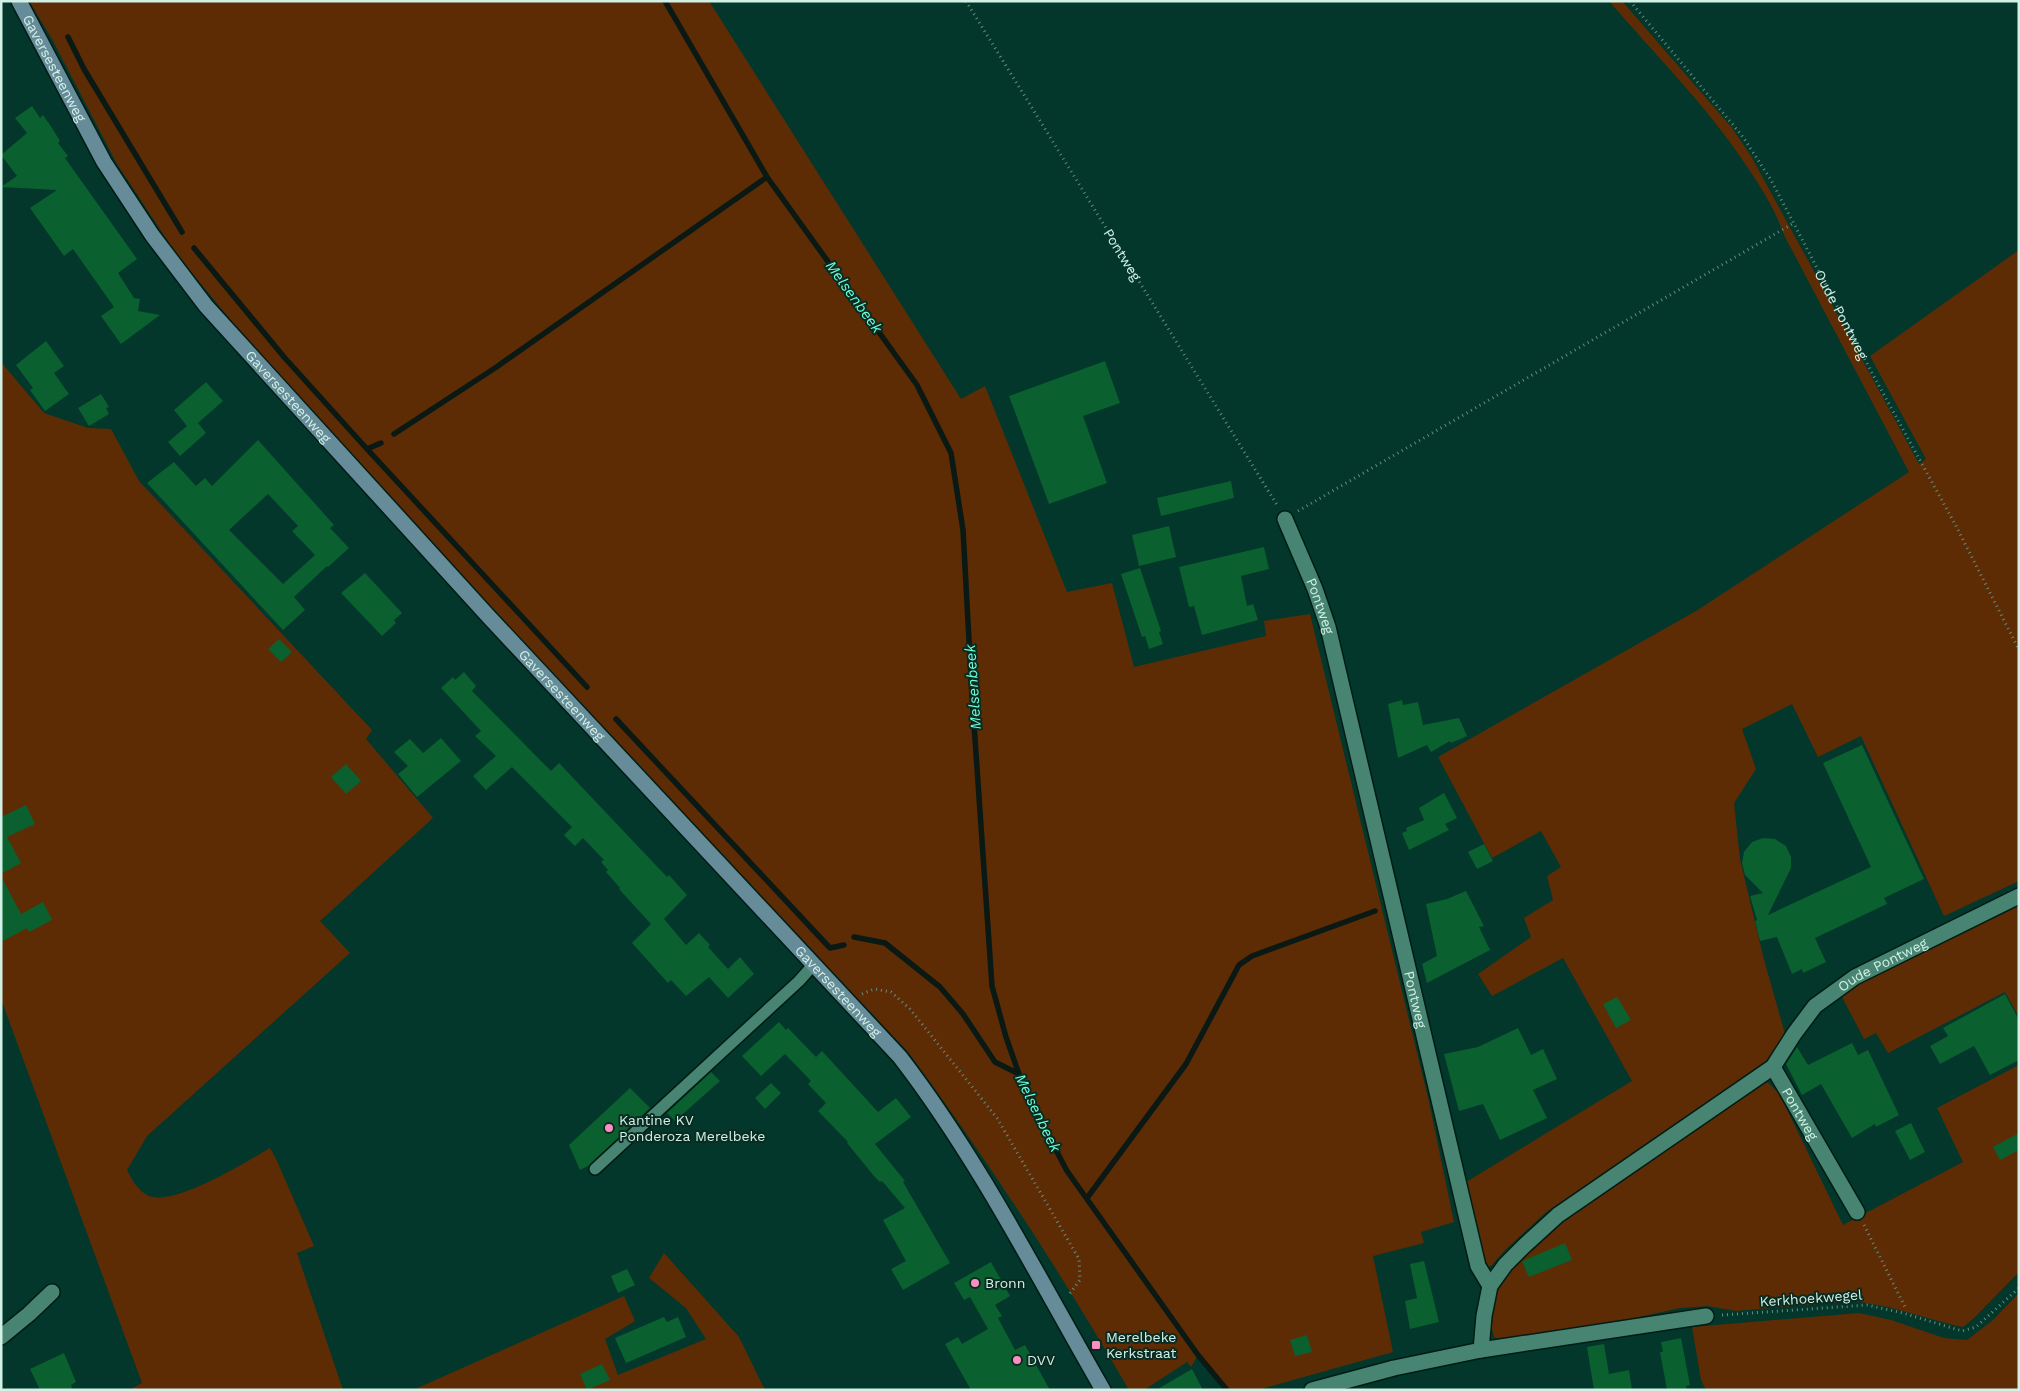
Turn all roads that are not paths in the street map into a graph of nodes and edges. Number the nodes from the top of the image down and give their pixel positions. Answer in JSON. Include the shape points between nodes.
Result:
{"nodes":[{"id":1,"x":19,"y":1,"type":"edge"},
{"id":2,"x":1286,"y":519,"type":"road end"},
{"id":3,"x":2019,"y":896,"type":"edge"},
{"id":4,"x":814,"y":964,"type":"junction"},
{"id":5,"x":1773,"y":1068,"type":"junction"},
{"id":6,"x":595,"y":1169,"type":"dead end"},
{"id":7,"x":1857,"y":1212,"type":"road end"},
{"id":8,"x":1490,"y":1286,"type":"junction"},
{"id":9,"x":52,"y":1292,"type":"dead end"},
{"id":10,"x":1706,"y":1316,"type":"road end"},
{"id":11,"x":1,"y":1336,"type":"edge"},
{"id":12,"x":1481,"y":1350,"type":"junction"},
{"id":13,"x":1103,"y":1390,"type":"edge"},
{"id":14,"x":1312,"y":1390,"type":"edge"}],
"edges":[{"from":1,"to":4,"type":"street","name":"Gaversesteenweg","via":[[104,162],[152,235],[206,306],[489,617]]},
{"from":2,"to":8,"type":"street","name":"Pontweg","via":[[1328,627],[1478,1266]]},
{"from":3,"to":5,"type":"street","name":"Oude Pontweg","via":[[1855,977],[1815,1006]]},
{"from":4,"to":6,"type":"lane"},
{"from":4,"to":13,"type":"street","name":"Gaversesteenweg","via":[[900,1057],[951,1128]]},
{"from":5,"to":7,"type":"street","name":"Pontweg"},
{"from":5,"to":8,"type":"street","via":[[1558,1215],[1512,1258]]},
{"from":8,"to":12,"type":"street"},
{"from":9,"to":11,"type":"street"},
{"from":10,"to":12,"type":"street"},
{"from":12,"to":14,"type":"street","via":[[1394,1368]]}]}
